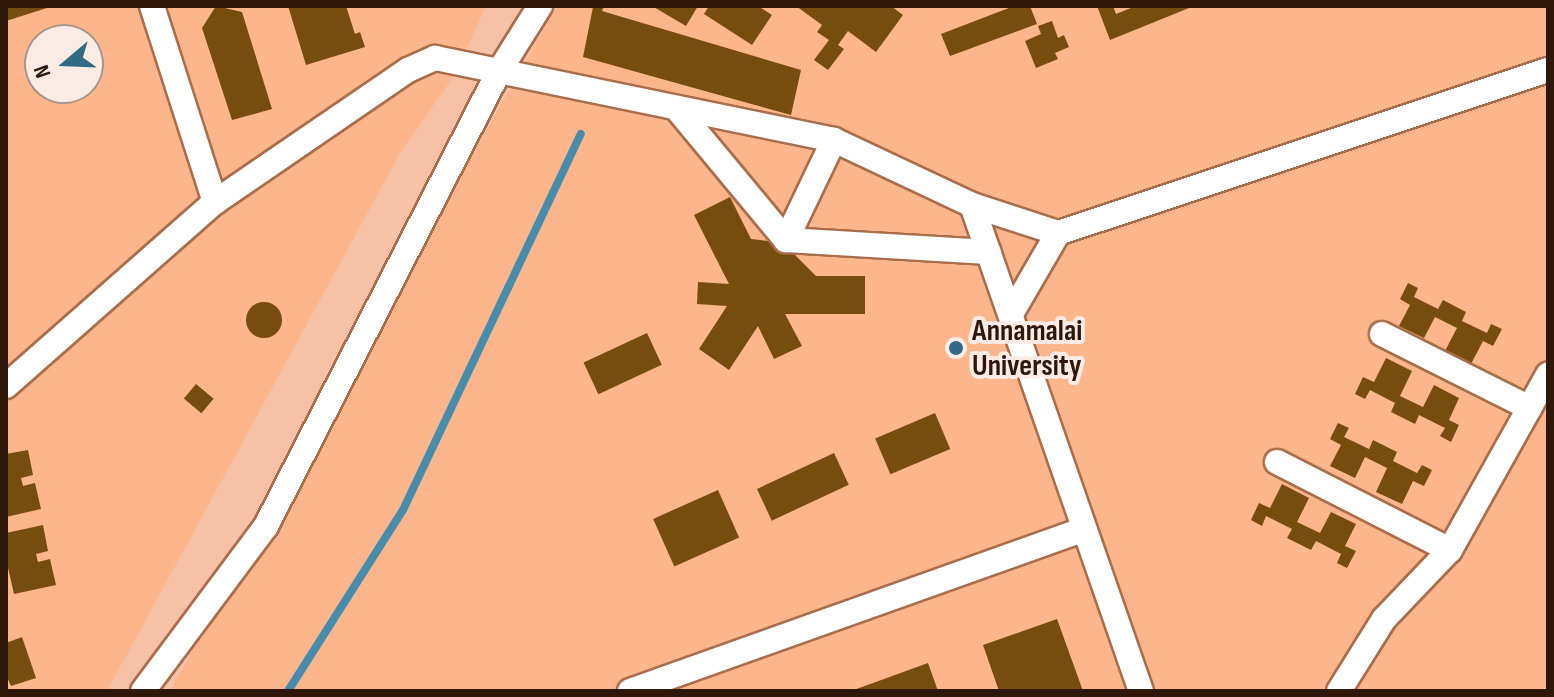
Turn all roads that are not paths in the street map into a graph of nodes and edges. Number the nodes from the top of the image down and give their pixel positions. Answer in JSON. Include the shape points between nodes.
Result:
{"nodes":[{"id":1,"x":152,"y":6,"type":"edge"},
{"id":2,"x":540,"y":6,"type":"edge"},
{"id":3,"x":1548,"y":70,"type":"edge"},
{"id":4,"x":498,"y":73,"type":"junction"},
{"id":5,"x":678,"y":110,"type":"junction"},
{"id":6,"x":834,"y":140,"type":"junction"},
{"id":7,"x":215,"y":202,"type":"junction"},
{"id":8,"x":972,"y":205,"type":"junction"},
{"id":9,"x":1058,"y":233,"type":"junction"},
{"id":10,"x":786,"y":240,"type":"junction"},
{"id":11,"x":989,"y":252,"type":"junction"},
{"id":12,"x":1011,"y":314,"type":"junction"},
{"id":13,"x":1382,"y":334,"type":"dead end"},
{"id":14,"x":1548,"y":375,"type":"edge"},
{"id":15,"x":6,"y":386,"type":"edge"},
{"id":16,"x":1530,"y":408,"type":"junction"},
{"id":17,"x":1277,"y":462,"type":"dead end"},
{"id":18,"x":1083,"y":530,"type":"junction"},
{"id":19,"x":1450,"y":550,"type":"junction"},
{"id":20,"x":143,"y":691,"type":"edge"},
{"id":21,"x":630,"y":691,"type":"edge"},
{"id":22,"x":1141,"y":691,"type":"edge"},
{"id":23,"x":1339,"y":691,"type":"edge"}],
"edges":[{"from":1,"to":7,"type":"street"},
{"from":2,"to":4,"type":"street"},
{"from":3,"to":9,"type":"street"},
{"from":4,"to":5,"type":"street"},
{"from":4,"to":7,"type":"street","via":[[435,58],[408,70]]},
{"from":4,"to":20,"type":"street","via":[[266,526]]},
{"from":5,"to":6,"type":"street"},
{"from":5,"to":10,"type":"street"},
{"from":6,"to":8,"type":"street"},
{"from":6,"to":10,"type":"street"},
{"from":7,"to":15,"type":"street"},
{"from":8,"to":9,"type":"street"},
{"from":8,"to":11,"type":"street"},
{"from":9,"to":12,"type":"street"},
{"from":10,"to":11,"type":"street"},
{"from":11,"to":12,"type":"street"},
{"from":12,"to":18,"type":"street"},
{"from":13,"to":16,"type":"street"},
{"from":14,"to":16,"type":"street"},
{"from":16,"to":19,"type":"street"},
{"from":17,"to":19,"type":"street"},
{"from":18,"to":21,"type":"street"},
{"from":18,"to":22,"type":"street"},
{"from":19,"to":23,"type":"street","via":[[1384,619]]}]}
